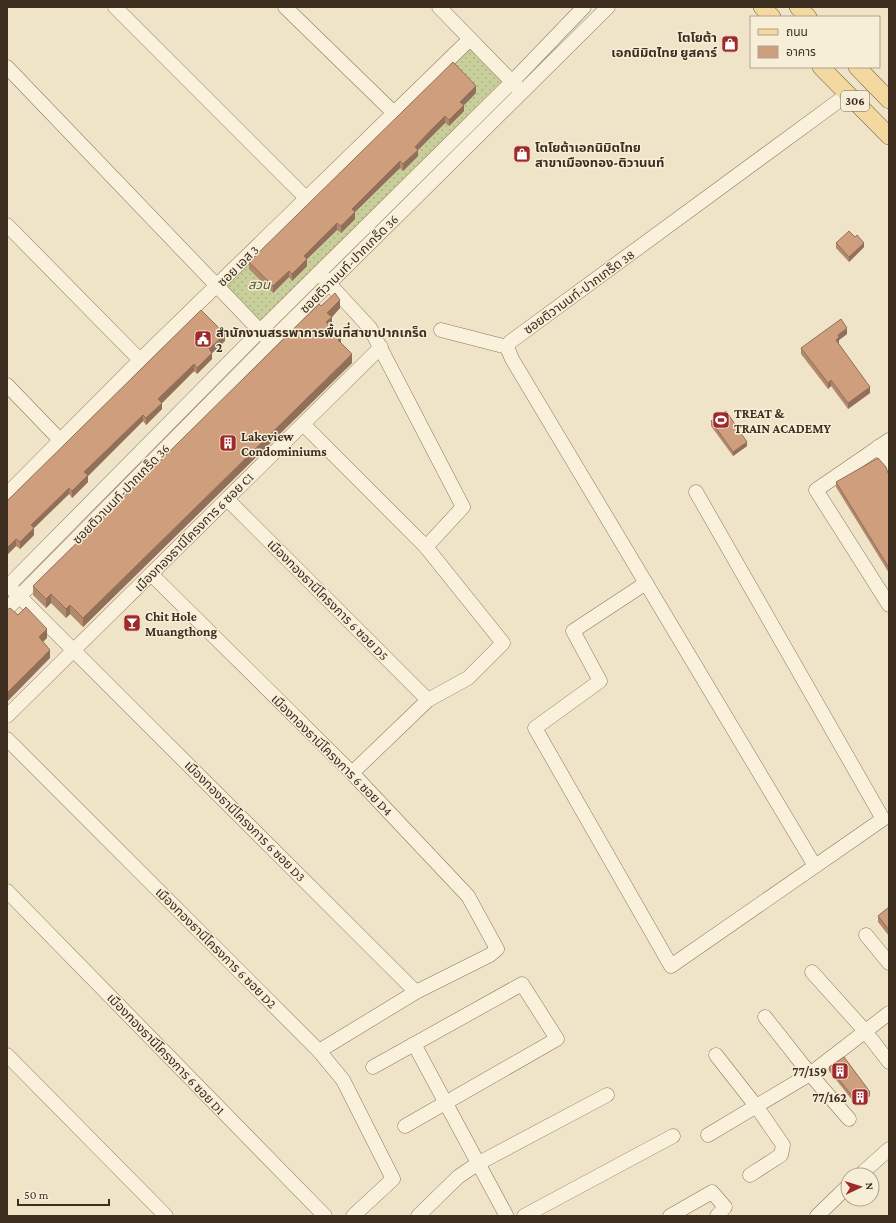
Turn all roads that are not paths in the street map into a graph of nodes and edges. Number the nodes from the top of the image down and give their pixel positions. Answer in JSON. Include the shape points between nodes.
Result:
{"nodes":[{"id":1,"x":115,"y":7,"type":"edge"},
{"id":2,"x":285,"y":7,"type":"edge"},
{"id":3,"x":439,"y":7,"type":"edge"},
{"id":4,"x":608,"y":7,"type":"edge"},
{"id":5,"x":762,"y":7,"type":"edge"},
{"id":6,"x":798,"y":7,"type":"edge"},
{"id":7,"x":580,"y":11,"type":"edge"},
{"id":8,"x":771,"y":16,"type":"edge"},
{"id":9,"x":807,"y":16,"type":"edge"},
{"id":10,"x":588,"y":28,"type":"junction"},
{"id":11,"x":470,"y":39,"type":"junction"},
{"id":12,"x":7,"y":67,"type":"edge"},
{"id":13,"x":822,"y":68,"type":"edge"},
{"id":14,"x":858,"y":68,"type":"edge"},
{"id":15,"x":512,"y":82,"type":"junction"},
{"id":16,"x":522,"y":93,"type":"junction"},
{"id":17,"x":848,"y":94,"type":"junction"},
{"id":18,"x":889,"y":100,"type":"edge"},
{"id":19,"x":394,"y":113,"type":"junction"},
{"id":20,"x":889,"y":136,"type":"edge"},
{"id":21,"x":306,"y":198,"type":"junction"},
{"id":22,"x":7,"y":225,"type":"edge"},
{"id":23,"x":319,"y":272,"type":"junction"},
{"id":24,"x":329,"y":284,"type":"junction"},
{"id":25,"x":218,"y":286,"type":"junction"},
{"id":26,"x":440,"y":330,"type":"dead end"},
{"id":27,"x":260,"y":331,"type":"junction"},
{"id":28,"x":270,"y":342,"type":"junction"},
{"id":29,"x":381,"y":347,"type":"junction"},
{"id":30,"x":507,"y":347,"type":"junction"},
{"id":31,"x":140,"y":360,"type":"junction"},
{"id":32,"x":7,"y":385,"type":"edge"},
{"id":33,"x":303,"y":424,"type":"junction"},
{"id":34,"x":61,"y":441,"type":"junction"},
{"id":35,"x":884,"y":443,"type":"edge"},
{"id":36,"x":889,"y":464,"type":"edge"},
{"id":37,"x":696,"y":492,"type":"dead end"},
{"id":38,"x":7,"y":494,"type":"edge"},
{"id":39,"x":227,"y":499,"type":"junction"},
{"id":40,"x":426,"y":547,"type":"junction"},
{"id":41,"x":151,"y":574,"type":"junction"},
{"id":42,"x":646,"y":583,"type":"junction"},
{"id":43,"x":8,"y":586,"type":"edge"},
{"id":44,"x":20,"y":597,"type":"junction"},
{"id":45,"x":889,"y":605,"type":"edge"},
{"id":46,"x":7,"y":609,"type":"edge"},
{"id":47,"x":74,"y":650,"type":"junction"},
{"id":48,"x":428,"y":700,"type":"junction"},
{"id":49,"x":7,"y":716,"type":"edge"},
{"id":50,"x":7,"y":739,"type":"edge"},
{"id":51,"x":352,"y":773,"type":"junction"},
{"id":52,"x":815,"y":866,"type":"junction"},
{"id":53,"x":7,"y":891,"type":"edge"},
{"id":54,"x":866,"y":935,"type":"dead end"},
{"id":55,"x":889,"y":963,"type":"edge"},
{"id":56,"x":812,"y":972,"type":"dead end"},
{"id":57,"x":416,"y":992,"type":"junction"},
{"id":58,"x":889,"y":1013,"type":"edge"},
{"id":59,"x":765,"y":1017,"type":"dead end"},
{"id":60,"x":865,"y":1031,"type":"junction"},
{"id":61,"x":414,"y":1044,"type":"junction"},
{"id":62,"x":319,"y":1051,"type":"junction"},
{"id":63,"x":716,"y":1055,"type":"dead end"},
{"id":64,"x":7,"y":1056,"type":"edge"},
{"id":65,"x":889,"y":1062,"type":"edge"},
{"id":66,"x":373,"y":1067,"type":"dead end"},
{"id":67,"x":810,"y":1074,"type":"junction"},
{"id":68,"x":606,"y":1095,"type":"dead end"},
{"id":69,"x":445,"y":1103,"type":"junction"},
{"id":70,"x":756,"y":1106,"type":"junction"},
{"id":71,"x":849,"y":1119,"type":"dead end"},
{"id":72,"x":405,"y":1126,"type":"dead end"},
{"id":73,"x":708,"y":1135,"type":"dead end"},
{"id":74,"x":674,"y":1136,"type":"dead end"},
{"id":75,"x":889,"y":1149,"type":"edge"},
{"id":76,"x":477,"y":1164,"type":"junction"},
{"id":77,"x":869,"y":1167,"type":"edge"},
{"id":78,"x":750,"y":1175,"type":"dead end"},
{"id":79,"x":840,"y":1194,"type":"edge"},
{"id":80,"x":505,"y":1215,"type":"edge"},
{"id":81,"x":166,"y":1216,"type":"edge"},
{"id":82,"x":325,"y":1216,"type":"edge"},
{"id":83,"x":353,"y":1216,"type":"edge"},
{"id":84,"x":418,"y":1216,"type":"edge"},
{"id":85,"x":520,"y":1216,"type":"edge"},
{"id":86,"x":524,"y":1216,"type":"edge"},
{"id":87,"x":670,"y":1216,"type":"edge"},
{"id":88,"x":717,"y":1216,"type":"edge"},
{"id":89,"x":817,"y":1216,"type":"edge"}],
"edges":[{"from":1,"to":21,"type":"street"},
{"from":2,"to":19,"type":"street"},
{"from":3,"to":11,"type":"street"},
{"from":4,"to":10,"type":"street","name":"ซอยติวานนท์-ปากเกร็ด 36"},
{"from":5,"to":8,"type":"main road"},
{"from":6,"to":9,"type":"main road"},
{"from":7,"to":10,"type":"street"},
{"from":7,"to":15,"type":"street","name":"ซอยติวานนท์-ปากเกร็ด 36"},
{"from":10,"to":16,"type":"street","name":"ซอยติวานนท์-ปากเกร็ด 36"},
{"from":11,"to":15,"type":"street"},
{"from":11,"to":19,"type":"street","name":"ซอย เอส 3"},
{"from":12,"to":25,"type":"street"},
{"from":13,"to":17,"type":"main road","number":"306"},
{"from":14,"to":18,"type":"main road","number":"306"},
{"from":15,"to":16,"type":"street"},
{"from":15,"to":23,"type":"street","name":"ซอยติวานนท์-ปากเกร็ด 36"},
{"from":16,"to":24,"type":"street","name":"ซอยติวานนท์-ปากเกร็ด 36"},
{"from":17,"to":20,"type":"main road","number":"306"},
{"from":17,"to":30,"type":"street","name":"ซอยติวานนท์-ปากเกร็ด 38","via":[[510,342]]},
{"from":19,"to":21,"type":"street","name":"ซอย เอส 3"},
{"from":21,"to":25,"type":"street","name":"ซอย เอส 3"},
{"from":22,"to":31,"type":"street"},
{"from":23,"to":24,"type":"street"},
{"from":23,"to":27,"type":"street","name":"ซอยติวานนท์-ปากเกร็ด 36"},
{"from":24,"to":28,"type":"street","name":"ซอยติวานนท์-ปากเกร็ด 36"},
{"from":24,"to":29,"type":"street","via":[[370,328]]},
{"from":25,"to":27,"type":"street"},
{"from":25,"to":31,"type":"street","name":"ซอย เอส 3"},
{"from":26,"to":30,"type":"street"},
{"from":27,"to":28,"type":"street"},
{"from":27,"to":43,"type":"street","name":"ซอยติวานนท์-ปากเกร็ด 36"},
{"from":28,"to":44,"type":"street","name":"ซอยติวานนท์-ปากเกร็ด 36"},
{"from":29,"to":33,"type":"street","name":"เมืองทองธานีโครงการ 6 ซอย C1"},
{"from":29,"to":40,"type":"street","via":[[463,507]]},
{"from":30,"to":42,"type":"street"},
{"from":31,"to":34,"type":"street","name":"ซอย เอส 3"},
{"from":32,"to":34,"type":"street"},
{"from":33,"to":39,"type":"street","name":"เมืองทองธานีโครงการ 6 ซอย C1"},
{"from":33,"to":40,"type":"street"},
{"from":34,"to":38,"type":"street","name":"ซอย เอส 3"},
{"from":35,"to":36,"type":"street"},
{"from":35,"to":45,"type":"street","via":[[816,490]]},
{"from":37,"to":52,"type":"street","via":[[883,819]]},
{"from":39,"to":41,"type":"street","name":"เมืองทองธานีโครงการ 6 ซอย C1"},
{"from":39,"to":48,"type":"street","name":"เมืองทองธานีโครงการ 6 ซอย D5"},
{"from":40,"to":48,"type":"street","via":[[503,644],[468,678]]},
{"from":41,"to":47,"type":"street","name":"เมืองทองธานีโครงการ 6 ซอย C1"},
{"from":41,"to":51,"type":"street","name":"เมืองทองธานีโครงการ 6 ซอย D4"},
{"from":42,"to":52,"type":"street"},
{"from":42,"to":52,"type":"street","via":[[573,631],[600,681],[534,728],[671,966]]},
{"from":43,"to":44,"type":"street","name":"เมืองทองธานีโครงการ 6 ซอย D3"},
{"from":44,"to":46,"type":"street","name":"ซอยติวานนท์-ปากเกร็ด 36"},
{"from":44,"to":47,"type":"street","name":"เมืองทองธานีโครงการ 6 ซอย D3"},
{"from":47,"to":49,"type":"street","name":"เมืองทองธานีโครงการ 6 ซอย C1"},
{"from":47,"to":57,"type":"street","name":"เมืองทองธานีโครงการ 6 ซอย D3"},
{"from":48,"to":51,"type":"street"},
{"from":50,"to":62,"type":"street","name":"เมืองทองธานีโครงการ 6 ซอย D2"},
{"from":51,"to":57,"type":"street","name":"เมืองทองธานีโครงการ 6 ซอย D4","via":[[468,896],[497,949],[490,955]]},
{"from":53,"to":82,"type":"street","name":"เมืองทองธานีโครงการ 6 ซอย D1"},
{"from":54,"to":55,"type":"street"},
{"from":56,"to":60,"type":"street"},
{"from":57,"to":62,"type":"street"},
{"from":58,"to":60,"type":"street"},
{"from":59,"to":67,"type":"street"},
{"from":60,"to":65,"type":"street"},
{"from":60,"to":67,"type":"street"},
{"from":61,"to":66,"type":"street"},
{"from":61,"to":69,"type":"street"},
{"from":61,"to":69,"type":"street","via":[[522,984],[558,1039]]},
{"from":62,"to":83,"type":"street","name":"เมืองทองธานีโครงการ 6 ซอย D2","via":[[343,1080],[393,1179]]},
{"from":63,"to":70,"type":"street"},
{"from":64,"to":81,"type":"street"},
{"from":67,"to":70,"type":"street"},
{"from":67,"to":71,"type":"street"},
{"from":68,"to":76,"type":"street"},
{"from":69,"to":72,"type":"street"},
{"from":69,"to":76,"type":"street"},
{"from":70,"to":73,"type":"street"},
{"from":70,"to":78,"type":"street","via":[[780,1139],[782,1150],[775,1159]]},
{"from":74,"to":86,"type":"street"},
{"from":75,"to":77,"type":"street"},
{"from":76,"to":80,"type":"street"},
{"from":76,"to":84,"type":"street","via":[[458,1177]]},
{"from":79,"to":89,"type":"street"},
{"from":80,"to":85,"type":"street","via":[[514,1213]]},
{"from":87,"to":88,"type":"street","via":[[712,1192],[726,1207]]}]}
